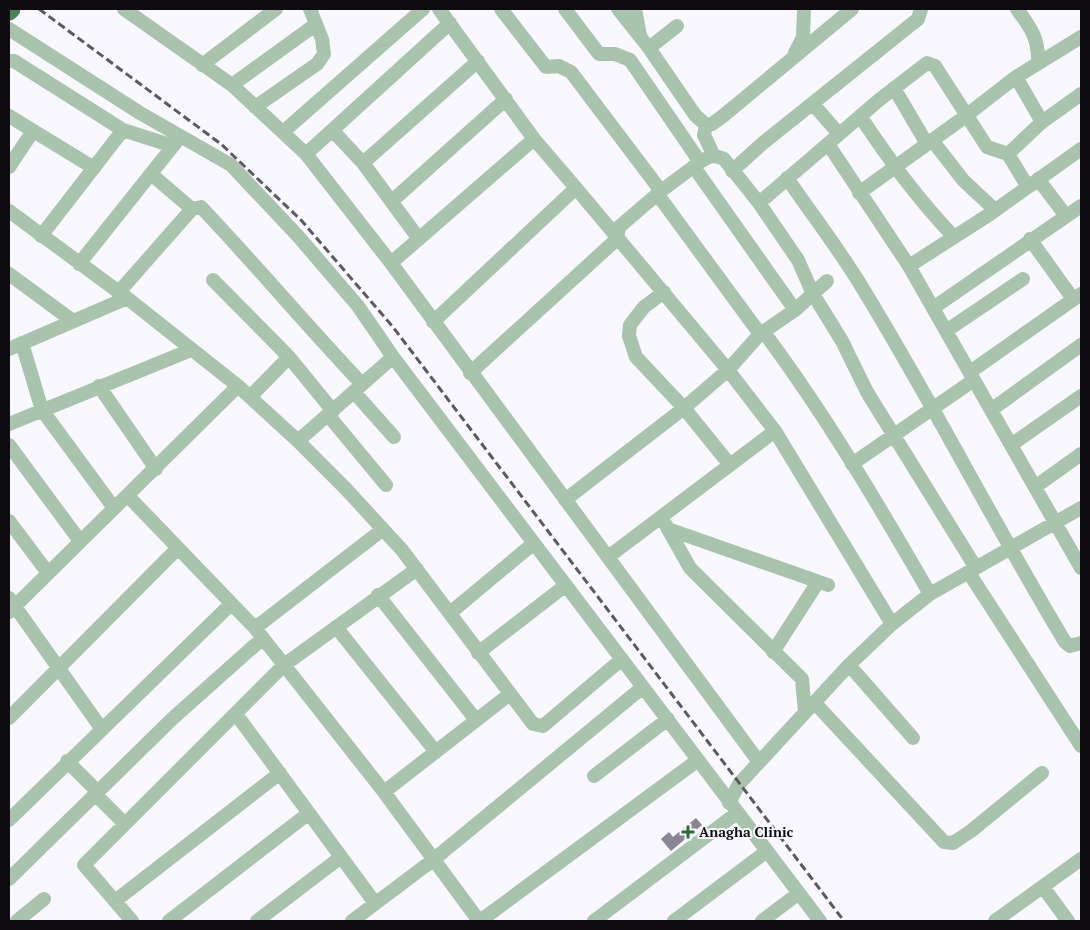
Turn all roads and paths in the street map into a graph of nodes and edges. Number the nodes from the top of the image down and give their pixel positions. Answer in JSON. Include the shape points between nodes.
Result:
{"nodes":[{"id":1,"x":124,"y":9,"type":"edge"},
{"id":2,"x":276,"y":9,"type":"edge"},
{"id":3,"x":423,"y":9,"type":"edge"},
{"id":4,"x":439,"y":9,"type":"edge"},
{"id":5,"x":501,"y":9,"type":"edge"},
{"id":6,"x":565,"y":9,"type":"edge"},
{"id":7,"x":618,"y":9,"type":"edge"},
{"id":8,"x":635,"y":9,"type":"edge"},
{"id":9,"x":804,"y":9,"type":"edge"},
{"id":10,"x":852,"y":9,"type":"edge"},
{"id":11,"x":921,"y":9,"type":"edge"},
{"id":12,"x":1017,"y":9,"type":"edge"},
{"id":13,"x":315,"y":14,"type":"edge"},
{"id":14,"x":450,"y":23,"type":"junction"},
{"id":15,"x":677,"y":26,"type":"dead end"},
{"id":16,"x":11,"y":30,"type":"edge"},
{"id":17,"x":1081,"y":36,"type":"edge"},
{"id":18,"x":645,"y":43,"type":"junction"},
{"id":19,"x":792,"y":59,"type":"junction"},
{"id":20,"x":9,"y":61,"type":"edge"},
{"id":21,"x":478,"y":61,"type":"junction"},
{"id":22,"x":1038,"y":63,"type":"junction"},
{"id":23,"x":202,"y":65,"type":"junction"},
{"id":24,"x":1016,"y":77,"type":"junction"},
{"id":25,"x":232,"y":85,"type":"junction"},
{"id":26,"x":894,"y":88,"type":"junction"},
{"id":27,"x":1081,"y":94,"type":"edge"},
{"id":28,"x":506,"y":99,"type":"junction"},
{"id":29,"x":813,"y":104,"type":"junction"},
{"id":30,"x":255,"y":107,"type":"junction"},
{"id":31,"x":968,"y":115,"type":"junction"},
{"id":32,"x":9,"y":116,"type":"edge"},
{"id":33,"x":860,"y":116,"type":"junction"},
{"id":34,"x":1042,"y":122,"type":"junction"},
{"id":35,"x":706,"y":125,"type":"junction"},
{"id":36,"x":123,"y":130,"type":"junction"},
{"id":37,"x":332,"y":130,"type":"junction"},
{"id":38,"x":33,"y":131,"type":"junction"},
{"id":39,"x":283,"y":132,"type":"junction"},
{"id":40,"x":839,"y":134,"type":"junction"},
{"id":41,"x":534,"y":139,"type":"junction"},
{"id":42,"x":177,"y":141,"type":"junction"},
{"id":43,"x":930,"y":142,"type":"junction"},
{"id":44,"x":828,"y":144,"type":"junction"},
{"id":45,"x":1081,"y":149,"type":"edge"},
{"id":46,"x":306,"y":154,"type":"junction"},
{"id":47,"x":1008,"y":154,"type":"junction"},
{"id":48,"x":714,"y":156,"type":"junction"},
{"id":49,"x":362,"y":163,"type":"junction"},
{"id":50,"x":697,"y":165,"type":"junction"},
{"id":51,"x":9,"y":167,"type":"edge"},
{"id":52,"x":94,"y":168,"type":"junction"},
{"id":53,"x":894,"y":168,"type":"junction"},
{"id":54,"x":732,"y":171,"type":"junction"},
{"id":55,"x":151,"y":174,"type":"junction"},
{"id":56,"x":787,"y":178,"type":"junction"},
{"id":57,"x":1033,"y":183,"type":"junction"},
{"id":58,"x":576,"y":188,"type":"junction"},
{"id":59,"x":660,"y":193,"type":"junction"},
{"id":60,"x":859,"y":193,"type":"junction"},
{"id":61,"x":392,"y":201,"type":"junction"},
{"id":62,"x":759,"y":203,"type":"junction"},
{"id":63,"x":1081,"y":206,"type":"edge"},
{"id":64,"x":192,"y":209,"type":"junction"},
{"id":65,"x":995,"y":210,"type":"junction"},
{"id":66,"x":9,"y":211,"type":"edge"},
{"id":67,"x":1066,"y":216,"type":"junction"},
{"id":68,"x":41,"y":236,"type":"junction"},
{"id":69,"x":954,"y":237,"type":"junction"},
{"id":70,"x":419,"y":239,"type":"junction"},
{"id":71,"x":617,"y":239,"type":"junction"},
{"id":72,"x":1030,"y":239,"type":"junction"},
{"id":73,"x":391,"y":263,"type":"junction"},
{"id":74,"x":79,"y":264,"type":"junction"},
{"id":75,"x":909,"y":266,"type":"junction"},
{"id":76,"x":10,"y":277,"type":"edge"},
{"id":77,"x":212,"y":280,"type":"dead end"},
{"id":78,"x":1023,"y":280,"type":"dead end"},
{"id":79,"x":827,"y":282,"type":"dead end"},
{"id":80,"x":664,"y":292,"type":"junction"},
{"id":81,"x":813,"y":294,"type":"junction"},
{"id":82,"x":123,"y":296,"type":"junction"},
{"id":83,"x":1077,"y":296,"type":"edge"},
{"id":84,"x":933,"y":308,"type":"junction"},
{"id":85,"x":795,"y":310,"type":"junction"},
{"id":86,"x":72,"y":321,"type":"junction"},
{"id":87,"x":433,"y":322,"type":"junction"},
{"id":88,"x":946,"y":331,"type":"junction"},
{"id":89,"x":761,"y":332,"type":"junction"},
{"id":90,"x":1081,"y":345,"type":"edge"},
{"id":91,"x":15,"y":346,"type":"edge"},
{"id":92,"x":191,"y":350,"type":"junction"},
{"id":93,"x":393,"y":357,"type":"junction"},
{"id":94,"x":289,"y":358,"type":"junction"},
{"id":95,"x":728,"y":370,"type":"junction"},
{"id":96,"x":470,"y":374,"type":"junction"},
{"id":97,"x":972,"y":376,"type":"junction"},
{"id":98,"x":99,"y":386,"type":"junction"},
{"id":99,"x":238,"y":386,"type":"junction"},
{"id":100,"x":358,"y":388,"type":"junction"},
{"id":101,"x":250,"y":396,"type":"junction"},
{"id":102,"x":1081,"y":396,"type":"edge"},
{"id":103,"x":684,"y":408,"type":"junction"},
{"id":104,"x":933,"y":408,"type":"junction"},
{"id":105,"x":42,"y":410,"type":"junction"},
{"id":106,"x":991,"y":410,"type":"junction"},
{"id":107,"x":330,"y":413,"type":"junction"},
{"id":108,"x":9,"y":424,"type":"edge"},
{"id":109,"x":775,"y":431,"type":"junction"},
{"id":110,"x":893,"y":436,"type":"junction"},
{"id":111,"x":394,"y":437,"type":"dead end"},
{"id":112,"x":298,"y":441,"type":"junction"},
{"id":113,"x":9,"y":445,"type":"edge"},
{"id":114,"x":1011,"y":445,"type":"junction"},
{"id":115,"x":1081,"y":454,"type":"edge"},
{"id":116,"x":852,"y":464,"type":"junction"},
{"id":117,"x":730,"y":465,"type":"junction"},
{"id":118,"x":156,"y":469,"type":"junction"},
{"id":119,"x":386,"y":485,"type":"dead end"},
{"id":120,"x":1035,"y":487,"type":"junction"},
{"id":121,"x":128,"y":496,"type":"junction"},
{"id":122,"x":565,"y":500,"type":"junction"},
{"id":123,"x":114,"y":508,"type":"junction"},
{"id":124,"x":1081,"y":508,"type":"edge"},
{"id":125,"x":659,"y":517,"type":"junction"},
{"id":126,"x":9,"y":521,"type":"edge"},
{"id":127,"x":1056,"y":524,"type":"junction"},
{"id":128,"x":668,"y":529,"type":"junction"},
{"id":129,"x":382,"y":530,"type":"junction"},
{"id":130,"x":80,"y":541,"type":"junction"},
{"id":131,"x":534,"y":543,"type":"junction"},
{"id":132,"x":178,"y":548,"type":"junction"},
{"id":133,"x":1010,"y":550,"type":"junction"},
{"id":134,"x":608,"y":557,"type":"junction"},
{"id":135,"x":1081,"y":568,"type":"edge"},
{"id":136,"x":416,"y":569,"type":"junction"},
{"id":137,"x":972,"y":571,"type":"junction"},
{"id":138,"x":48,"y":573,"type":"junction"},
{"id":139,"x":566,"y":585,"type":"junction"},
{"id":140,"x":930,"y":594,"type":"junction"},
{"id":141,"x":378,"y":595,"type":"junction"},
{"id":142,"x":231,"y":604,"type":"junction"},
{"id":143,"x":11,"y":606,"type":"edge"},
{"id":144,"x":450,"y":612,"type":"junction"},
{"id":145,"x":892,"y":624,"type":"junction"},
{"id":146,"x":336,"y":627,"type":"junction"},
{"id":147,"x":259,"y":633,"type":"junction"},
{"id":148,"x":1081,"y":643,"type":"edge"},
{"id":149,"x":773,"y":652,"type":"junction"},
{"id":150,"x":478,"y":653,"type":"junction"},
{"id":151,"x":622,"y":659,"type":"junction"},
{"id":152,"x":284,"y":665,"type":"junction"},
{"id":153,"x":850,"y":666,"type":"junction"},
{"id":154,"x":59,"y":668,"type":"junction"},
{"id":155,"x":643,"y":687,"type":"junction"},
{"id":156,"x":510,"y":694,"type":"junction"},
{"id":157,"x":810,"y":707,"type":"junction"},
{"id":158,"x":236,"y":714,"type":"junction"},
{"id":159,"x":9,"y":718,"type":"edge"},
{"id":160,"x":668,"y":719,"type":"junction"},
{"id":161,"x":476,"y":720,"type":"junction"},
{"id":162,"x":101,"y":728,"type":"junction"},
{"id":163,"x":913,"y":738,"type":"dead end"},
{"id":164,"x":1081,"y":744,"type":"edge"},
{"id":165,"x":436,"y":752,"type":"junction"},
{"id":166,"x":698,"y":760,"type":"junction"},
{"id":167,"x":68,"y":761,"type":"junction"},
{"id":168,"x":759,"y":762,"type":"junction"},
{"id":169,"x":280,"y":773,"type":"junction"},
{"id":170,"x":1042,"y":773,"type":"dead end"},
{"id":171,"x":594,"y":776,"type":"dead end"},
{"id":172,"x":384,"y":792,"type":"junction"},
{"id":173,"x":96,"y":793,"type":"junction"},
{"id":174,"x":733,"y":808,"type":"junction"},
{"id":175,"x":309,"y":813,"type":"junction"},
{"id":176,"x":9,"y":820,"type":"edge"},
{"id":177,"x":125,"y":824,"type":"junction"},
{"id":178,"x":766,"y":850,"type":"junction"},
{"id":179,"x":341,"y":857,"type":"junction"},
{"id":180,"x":432,"y":860,"type":"junction"},
{"id":181,"x":1081,"y":860,"type":"edge"},
{"id":182,"x":9,"y":879,"type":"edge"},
{"id":183,"x":1043,"y":887,"type":"junction"},
{"id":184,"x":799,"y":893,"type":"junction"},
{"id":185,"x":44,"y":899,"type":"dead end"},
{"id":186,"x":115,"y":901,"type":"junction"},
{"id":187,"x":371,"y":911,"type":"edge"},
{"id":188,"x":9,"y":915,"type":"edge"},
{"id":189,"x":1003,"y":919,"type":"edge"},
{"id":190,"x":13,"y":921,"type":"edge"},
{"id":191,"x":17,"y":921,"type":"edge"},
{"id":192,"x":132,"y":921,"type":"edge"},
{"id":193,"x":170,"y":921,"type":"edge"},
{"id":194,"x":257,"y":921,"type":"edge"},
{"id":195,"x":352,"y":921,"type":"edge"},
{"id":196,"x":479,"y":921,"type":"edge"},
{"id":197,"x":594,"y":921,"type":"edge"},
{"id":198,"x":674,"y":921,"type":"edge"},
{"id":199,"x":762,"y":921,"type":"edge"},
{"id":200,"x":820,"y":921,"type":"edge"},
{"id":201,"x":1068,"y":921,"type":"edge"}],
"edges":[{"from":1,"to":23,"type":"street"},
{"from":2,"to":23,"type":"street"},
{"from":3,"to":39,"type":"street"},
{"from":4,"to":14,"type":"street"},
{"from":5,"to":59,"type":"street","via":[[546,68],[559,66],[571,72]]},
{"from":6,"to":50,"type":"street","via":[[599,54],[615,54],[630,60]]},
{"from":7,"to":18,"type":"street"},
{"from":8,"to":18,"type":"street"},
{"from":9,"to":19,"type":"street","via":[[803,38]]},
{"from":10,"to":19,"type":"street"},
{"from":11,"to":29,"type":"street","via":[[918,19]]},
{"from":12,"to":22,"type":"street","via":[[1039,47]]},
{"from":13,"to":25,"type":"street"},
{"from":13,"to":30,"type":"street","via":[[324,54],[317,64]]},
{"from":14,"to":21,"type":"street"},
{"from":14,"to":37,"type":"street"},
{"from":15,"to":18,"type":"street"},
{"from":16,"to":42,"type":"street"},
{"from":17,"to":22,"type":"street"},
{"from":18,"to":35,"type":"street","via":[[695,115]]},
{"from":19,"to":35,"type":"street","via":[[723,116]]},
{"from":20,"to":36,"type":"street","via":[[14,61]]},
{"from":21,"to":28,"type":"street"},
{"from":21,"to":49,"type":"street"},
{"from":22,"to":24,"type":"street"},
{"from":23,"to":25,"type":"street"},
{"from":24,"to":31,"type":"street"},
{"from":24,"to":34,"type":"street"},
{"from":25,"to":30,"type":"street"},
{"from":26,"to":31,"type":"street","via":[[927,64],[935,66]]},
{"from":26,"to":33,"type":"street"},
{"from":26,"to":43,"type":"street"},
{"from":27,"to":34,"type":"street"},
{"from":28,"to":41,"type":"street"},
{"from":28,"to":61,"type":"street"},
{"from":29,"to":40,"type":"street"},
{"from":29,"to":54,"type":"street"},
{"from":30,"to":39,"type":"street"},
{"from":31,"to":43,"type":"street"},
{"from":31,"to":47,"type":"street","via":[[987,147]]},
{"from":32,"to":38,"type":"street"},
{"from":33,"to":40,"type":"street"},
{"from":33,"to":53,"type":"street"},
{"from":34,"to":47,"type":"street"},
{"from":35,"to":48,"type":"street","via":[[704,135]]},
{"from":36,"to":42,"type":"street"},
{"from":36,"to":52,"type":"street"},
{"from":37,"to":46,"type":"street"},
{"from":37,"to":49,"type":"street"},
{"from":38,"to":51,"type":"street"},
{"from":38,"to":52,"type":"street"},
{"from":39,"to":46,"type":"street"},
{"from":40,"to":44,"type":"street"},
{"from":41,"to":58,"type":"street"},
{"from":41,"to":70,"type":"street"},
{"from":42,"to":55,"type":"street"},
{"from":42,"to":93,"type":"street","via":[[231,165],[358,306]]},
{"from":43,"to":53,"type":"street"},
{"from":43,"to":65,"type":"street"},
{"from":44,"to":56,"type":"street"},
{"from":44,"to":60,"type":"street"},
{"from":45,"to":57,"type":"street"},
{"from":46,"to":73,"type":"street"},
{"from":47,"to":57,"type":"street"},
{"from":48,"to":50,"type":"street"},
{"from":48,"to":54,"type":"street","via":[[724,159]]},
{"from":49,"to":61,"type":"street"},
{"from":50,"to":59,"type":"street"},
{"from":50,"to":85,"type":"street"},
{"from":52,"to":68,"type":"street"},
{"from":53,"to":60,"type":"street"},
{"from":53,"to":69,"type":"street"},
{"from":54,"to":62,"type":"street"},
{"from":55,"to":64,"type":"street"},
{"from":55,"to":74,"type":"street"},
{"from":56,"to":62,"type":"street"},
{"from":56,"to":104,"type":"street","via":[[859,282]]},
{"from":57,"to":65,"type":"street"},
{"from":57,"to":67,"type":"street"},
{"from":58,"to":71,"type":"street"},
{"from":58,"to":87,"type":"street"},
{"from":59,"to":71,"type":"street","via":[[619,227]]},
{"from":59,"to":89,"type":"street"},
{"from":60,"to":75,"type":"street"},
{"from":61,"to":70,"type":"street"},
{"from":62,"to":81,"type":"street","via":[[798,260]]},
{"from":63,"to":67,"type":"street"},
{"from":64,"to":82,"type":"street"},
{"from":64,"to":100,"type":"street","via":[[201,207],[267,276]]},
{"from":65,"to":69,"type":"street"},
{"from":66,"to":68,"type":"street"},
{"from":67,"to":72,"type":"street"},
{"from":68,"to":74,"type":"street"},
{"from":69,"to":75,"type":"street"},
{"from":70,"to":73,"type":"street"},
{"from":71,"to":80,"type":"street"},
{"from":71,"to":96,"type":"street"},
{"from":72,"to":83,"type":"street"},
{"from":72,"to":84,"type":"street"},
{"from":73,"to":87,"type":"street"},
{"from":74,"to":82,"type":"street"},
{"from":75,"to":84,"type":"street"},
{"from":76,"to":86,"type":"street"},
{"from":77,"to":94,"type":"street"},
{"from":78,"to":88,"type":"street"},
{"from":79,"to":81,"type":"street"},
{"from":80,"to":95,"type":"street"},
{"from":80,"to":103,"type":"street","via":[[639,313],[630,325],[629,336],[636,357]]},
{"from":81,"to":85,"type":"street"},
{"from":81,"to":110,"type":"street"},
{"from":82,"to":86,"type":"street"},
{"from":82,"to":92,"type":"street"},
{"from":83,"to":97,"type":"street"},
{"from":84,"to":88,"type":"street"},
{"from":85,"to":89,"type":"street"},
{"from":86,"to":91,"type":"street"},
{"from":87,"to":96,"type":"street"},
{"from":88,"to":97,"type":"street"},
{"from":89,"to":95,"type":"street"},
{"from":89,"to":116,"type":"street","via":[[796,375]]},
{"from":90,"to":106,"type":"street"},
{"from":91,"to":105,"type":"street"},
{"from":92,"to":98,"type":"street"},
{"from":92,"to":99,"type":"street"},
{"from":93,"to":100,"type":"street"},
{"from":93,"to":131,"type":"street"},
{"from":94,"to":101,"type":"street"},
{"from":94,"to":107,"type":"street"},
{"from":95,"to":103,"type":"street"},
{"from":95,"to":109,"type":"street"},
{"from":96,"to":122,"type":"street"},
{"from":97,"to":104,"type":"street"},
{"from":97,"to":106,"type":"street"},
{"from":98,"to":105,"type":"street"},
{"from":98,"to":118,"type":"street"},
{"from":99,"to":101,"type":"street"},
{"from":99,"to":118,"type":"street"},
{"from":100,"to":107,"type":"street"},
{"from":100,"to":111,"type":"street"},
{"from":101,"to":112,"type":"street"},
{"from":102,"to":114,"type":"street"},
{"from":103,"to":117,"type":"street"},
{"from":103,"to":122,"type":"street"},
{"from":104,"to":110,"type":"street"},
{"from":104,"to":133,"type":"street"},
{"from":105,"to":108,"type":"street"},
{"from":105,"to":123,"type":"street"},
{"from":106,"to":114,"type":"street"},
{"from":107,"to":112,"type":"street"},
{"from":107,"to":119,"type":"street"},
{"from":109,"to":117,"type":"street"},
{"from":109,"to":145,"type":"street"},
{"from":110,"to":116,"type":"street"},
{"from":110,"to":137,"type":"street"},
{"from":112,"to":129,"type":"street"},
{"from":113,"to":130,"type":"street"},
{"from":114,"to":120,"type":"street"},
{"from":115,"to":120,"type":"street"},
{"from":116,"to":140,"type":"street"},
{"from":117,"to":125,"type":"street"},
{"from":118,"to":121,"type":"street"},
{"from":120,"to":127,"type":"street"},
{"from":121,"to":123,"type":"street"},
{"from":121,"to":132,"type":"street"},
{"from":122,"to":134,"type":"street"},
{"from":123,"to":130,"type":"street"},
{"from":124,"to":127,"type":"street"},
{"from":125,"to":128,"type":"street"},
{"from":125,"to":134,"type":"street"},
{"from":126,"to":138,"type":"street"},
{"from":127,"to":133,"type":"street"},
{"from":127,"to":135,"type":"street"},
{"from":128,"to":149,"type":"street","via":[[690,568]]},
{"from":128,"to":149,"type":"street","via":[[823,584]]},
{"from":129,"to":136,"type":"street"},
{"from":129,"to":147,"type":"street"},
{"from":130,"to":138,"type":"street"},
{"from":131,"to":139,"type":"street"},
{"from":131,"to":144,"type":"street"},
{"from":132,"to":142,"type":"street"},
{"from":132,"to":154,"type":"street"},
{"from":133,"to":137,"type":"street"},
{"from":133,"to":148,"type":"street","via":[[1065,642],[1070,646]]},
{"from":134,"to":168,"type":"street"},
{"from":136,"to":141,"type":"street"},
{"from":136,"to":144,"type":"street"},
{"from":137,"to":140,"type":"street"},
{"from":137,"to":164,"type":"street"},
{"from":138,"to":143,"type":"street"},
{"from":139,"to":150,"type":"street"},
{"from":139,"to":151,"type":"street"},
{"from":140,"to":145,"type":"street"},
{"from":141,"to":146,"type":"street"},
{"from":141,"to":161,"type":"street"},
{"from":142,"to":147,"type":"street"},
{"from":142,"to":162,"type":"street"},
{"from":143,"to":154,"type":"street"},
{"from":144,"to":150,"type":"street"},
{"from":145,"to":153,"type":"street"},
{"from":146,"to":152,"type":"street"},
{"from":146,"to":165,"type":"street"},
{"from":147,"to":152,"type":"street"},
{"from":147,"to":173,"type":"street"},
{"from":149,"to":157,"type":"street","via":[[802,679]]},
{"from":150,"to":156,"type":"street"},
{"from":151,"to":155,"type":"street"},
{"from":151,"to":156,"type":"street","via":[[542,726],[533,724]]},
{"from":152,"to":158,"type":"street"},
{"from":152,"to":172,"type":"street"},
{"from":153,"to":157,"type":"street"},
{"from":153,"to":163,"type":"street"},
{"from":154,"to":159,"type":"street"},
{"from":154,"to":162,"type":"street"},
{"from":155,"to":160,"type":"street"},
{"from":155,"to":180,"type":"street"},
{"from":156,"to":161,"type":"street"},
{"from":157,"to":168,"type":"street"},
{"from":157,"to":170,"type":"street","via":[[944,842],[953,843],[971,831]]},
{"from":158,"to":169,"type":"street"},
{"from":158,"to":177,"type":"street"},
{"from":160,"to":166,"type":"street"},
{"from":160,"to":171,"type":"street"},
{"from":161,"to":165,"type":"street"},
{"from":162,"to":167,"type":"street"},
{"from":165,"to":172,"type":"street"},
{"from":166,"to":174,"type":"street"},
{"from":166,"to":196,"type":"street"},
{"from":167,"to":173,"type":"street"},
{"from":167,"to":176,"type":"street"},
{"from":168,"to":174,"type":"street","via":[[738,784]]},
{"from":169,"to":175,"type":"street"},
{"from":169,"to":186,"type":"street"},
{"from":172,"to":180,"type":"street"},
{"from":173,"to":177,"type":"street"},
{"from":173,"to":182,"type":"street"},
{"from":174,"to":178,"type":"street"},
{"from":174,"to":197,"type":"street"},
{"from":175,"to":179,"type":"street"},
{"from":175,"to":193,"type":"street"},
{"from":177,"to":186,"type":"street","via":[[84,865]]},
{"from":178,"to":184,"type":"street"},
{"from":178,"to":198,"type":"street"},
{"from":179,"to":187,"type":"street"},
{"from":179,"to":194,"type":"street"},
{"from":180,"to":187,"type":"street"},
{"from":180,"to":196,"type":"street"},
{"from":181,"to":183,"type":"street"},
{"from":183,"to":189,"type":"street"},
{"from":183,"to":201,"type":"street"},
{"from":184,"to":199,"type":"street"},
{"from":184,"to":200,"type":"street"},
{"from":185,"to":191,"type":"street"},
{"from":186,"to":192,"type":"street"},
{"from":187,"to":195,"type":"street"},
{"from":188,"to":190,"type":"street"}]}
